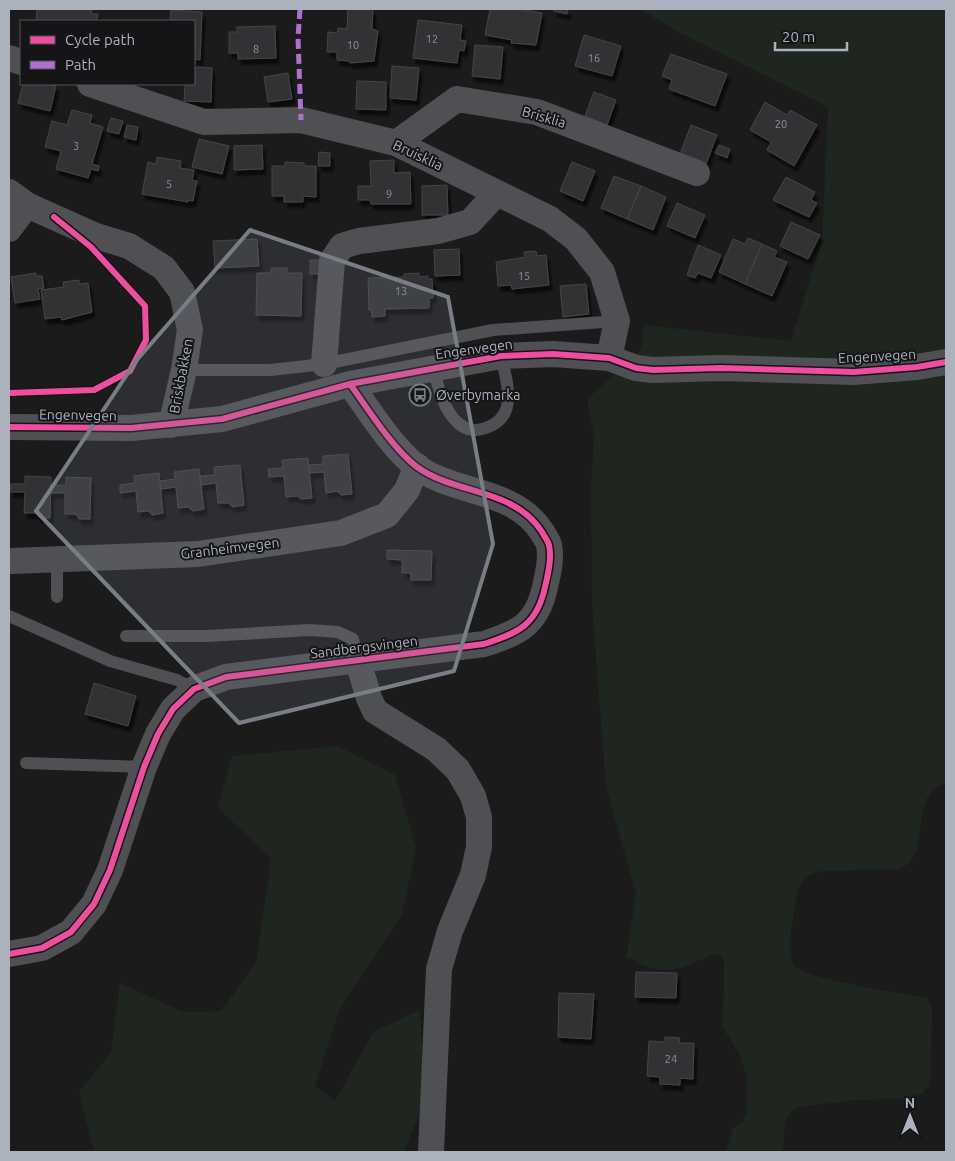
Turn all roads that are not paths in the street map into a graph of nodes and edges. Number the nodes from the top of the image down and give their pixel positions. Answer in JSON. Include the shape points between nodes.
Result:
{"nodes":[{"id":1,"x":93,"y":85,"type":"edge"},
{"id":2,"x":396,"y":144,"type":"junction"},
{"id":3,"x":697,"y":173,"type":"dead end"},
{"id":4,"x":498,"y":193,"type":"junction"},
{"id":5,"x":18,"y":198,"type":"edge"},
{"id":6,"x":9,"y":229,"type":"edge"},
{"id":7,"x":617,"y":321,"type":"junction"},
{"id":8,"x":501,"y":356,"type":"junction"},
{"id":9,"x":609,"y":358,"type":"junction"},
{"id":10,"x":946,"y":362,"type":"edge"},
{"id":11,"x":324,"y":364,"type":"junction"},
{"id":12,"x":433,"y":368,"type":"junction"},
{"id":13,"x":184,"y":370,"type":"junction"},
{"id":14,"x":350,"y":384,"type":"junction"},
{"id":15,"x":170,"y":426,"type":"junction"},
{"id":16,"x":9,"y":427,"type":"edge"},
{"id":17,"x":417,"y":466,"type":"junction"},
{"id":18,"x":57,"y":560,"type":"junction"},
{"id":19,"x":11,"y":561,"type":"dead end"},
{"id":20,"x":57,"y":597,"type":"dead end"},
{"id":21,"x":9,"y":616,"type":"edge"},
{"id":22,"x":126,"y":636,"type":"dead end"},
{"id":23,"x":358,"y":661,"type":"junction"},
{"id":24,"x":194,"y":689,"type":"junction"},
{"id":25,"x":26,"y":762,"type":"dead end"},
{"id":26,"x":144,"y":767,"type":"junction"},
{"id":27,"x":9,"y":954,"type":"edge"},
{"id":28,"x":431,"y":1152,"type":"edge"}],
"edges":[{"from":1,"to":2,"type":"street","name":"Bruisklia","via":[[204,122],[301,120]]},
{"from":2,"to":3,"type":"street","name":"Brisklia","via":[[457,99],[537,112]]},
{"from":2,"to":4,"type":"street","name":"Bruisklia"},
{"from":4,"to":7,"type":"street","name":"Bruisklia","via":[[550,219],[576,239],[602,272]]},
{"from":4,"to":11,"type":"street","via":[[470,222],[438,231],[342,246],[332,261]]},
{"from":5,"to":6,"type":"street"},
{"from":5,"to":13,"type":"street","name":"Briskbakken","via":[[96,236],[129,246],[164,268],[182,292],[190,330]]},
{"from":7,"to":9,"type":"street","name":"Bruisklia"},
{"from":7,"to":11,"type":"lane","via":[[493,330]]},
{"from":8,"to":9,"type":"street","name":"Engenvegen","via":[[553,354]]},
{"from":8,"to":12,"type":"street","name":"Engenvegen"},
{"from":8,"to":12,"type":"lane","via":[[507,382],[504,417],[494,426],[478,430],[466,429],[454,420],[442,400]]},
{"from":9,"to":10,"type":"street","name":"Engenvegen","via":[[636,368],[653,370],[721,368],[854,372]]},
{"from":11,"to":13,"type":"lane","via":[[272,370]]},
{"from":12,"to":14,"type":"street","name":"Engenvegen"},
{"from":13,"to":15,"type":"street","name":"Briskbakken"},
{"from":14,"to":15,"type":"street","name":"Engenvegen","via":[[222,419]]},
{"from":14,"to":17,"type":"street","name":"Sandbergsvingen","via":[[390,438]]},
{"from":15,"to":16,"type":"street","name":"Engenvegen"},
{"from":17,"to":18,"type":"street","name":"Granheimvegen","via":[[407,490],[387,515],[341,533],[198,554]]},
{"from":17,"to":23,"type":"street","name":"Sandbergsvingen","via":[[452,484],[508,501],[534,519],[549,544],[542,603],[531,621],[514,634],[484,644]]},
{"from":18,"to":19,"type":"street","name":"Granheimvegen"},
{"from":18,"to":20,"type":"lane"},
{"from":21,"to":24,"type":"lane","via":[[110,661],[177,680]]},
{"from":22,"to":23,"type":"lane","name":"Sandbergsvingen","via":[[207,636],[310,630],[338,632],[352,639]]},
{"from":23,"to":24,"type":"street","name":"Sandbergsvingen","via":[[226,676]]},
{"from":23,"to":28,"type":"street","via":[[375,711],[436,749],[458,770],[473,796],[479,817],[479,847],[473,875],[450,931],[439,969]]},
{"from":24,"to":26,"type":"street","name":"Sandbergsvingen","via":[[173,709]]},
{"from":25,"to":26,"type":"lane"},
{"from":26,"to":27,"type":"street","name":"Sandbergsvingen","via":[[110,870],[94,904],[71,932],[42,948]]}]}
